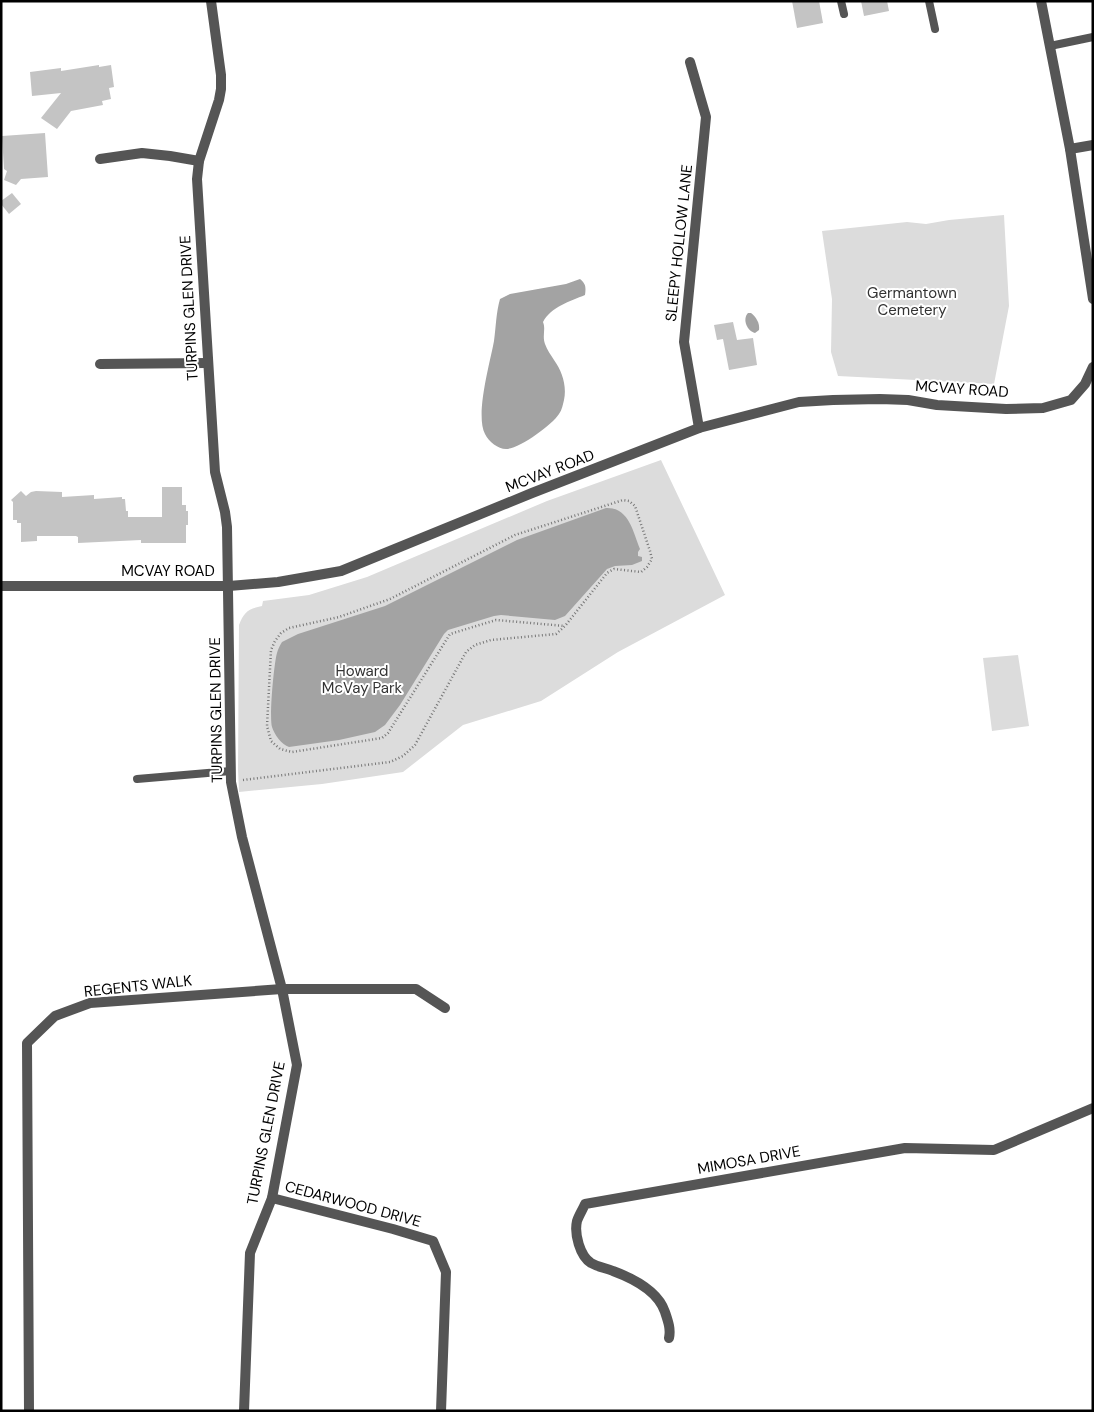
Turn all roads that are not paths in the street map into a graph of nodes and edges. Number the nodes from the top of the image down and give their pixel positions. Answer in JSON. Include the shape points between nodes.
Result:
{"nodes":[{"id":1,"x":211,"y":1,"type":"edge"},
{"id":2,"x":841,"y":1,"type":"edge"},
{"id":3,"x":930,"y":1,"type":"edge"},
{"id":4,"x":1041,"y":1,"type":"edge"},
{"id":5,"x":844,"y":14,"type":"dead end"},
{"id":6,"x":935,"y":29,"type":"dead end"},
{"id":7,"x":1093,"y":37,"type":"edge"},
{"id":8,"x":1050,"y":46,"type":"junction"},
{"id":9,"x":690,"y":62,"type":"dead end"},
{"id":10,"x":1093,"y":145,"type":"edge"},
{"id":11,"x":1070,"y":149,"type":"junction"},
{"id":12,"x":100,"y":159,"type":"dead end"},
{"id":13,"x":199,"y":161,"type":"junction"},
{"id":14,"x":1093,"y":300,"type":"edge"},
{"id":15,"x":207,"y":363,"type":"junction"},
{"id":16,"x":100,"y":364,"type":"dead end"},
{"id":17,"x":1093,"y":367,"type":"edge"},
{"id":18,"x":699,"y":428,"type":"junction"},
{"id":19,"x":1,"y":586,"type":"edge"},
{"id":20,"x":229,"y":586,"type":"junction"},
{"id":21,"x":231,"y":776,"type":"junction"},
{"id":22,"x":137,"y":779,"type":"dead end"},
{"id":23,"x":282,"y":990,"type":"junction"},
{"id":24,"x":446,"y":1008,"type":"dead end"},
{"id":25,"x":1093,"y":1108,"type":"edge"},
{"id":26,"x":272,"y":1198,"type":"junction"},
{"id":27,"x":669,"y":1338,"type":"dead end"},
{"id":28,"x":29,"y":1411,"type":"edge"},
{"id":29,"x":244,"y":1411,"type":"edge"},
{"id":30,"x":441,"y":1411,"type":"edge"}],
"edges":[{"from":1,"to":13,"type":"street","name":"TURPINS GLEN DRIVE","via":[[221,88]]},
{"from":2,"to":5,"type":"lane"},
{"from":3,"to":6,"type":"lane"},
{"from":4,"to":8,"type":"street"},
{"from":7,"to":8,"type":"lane"},
{"from":8,"to":11,"type":"street"},
{"from":9,"to":18,"type":"street","name":"SLEEPY HOLLOW LANE","via":[[706,117],[684,342]]},
{"from":10,"to":11,"type":"street"},
{"from":11,"to":14,"type":"street"},
{"from":12,"to":13,"type":"street","via":[[142,153]]},
{"from":13,"to":15,"type":"street","name":"TURPINS GLEN DRIVE","via":[[197,178]]},
{"from":15,"to":16,"type":"street"},
{"from":15,"to":20,"type":"street","name":"TURPINS GLEN DRIVE","via":[[214,472],[225,512]]},
{"from":17,"to":18,"type":"street","name":"MCVAY ROAD","via":[[1085,384],[1071,400],[1043,408],[937,405],[908,400],[833,400],[799,402]]},
{"from":18,"to":20,"type":"street","name":"MCVAY ROAD","via":[[342,571]]},
{"from":19,"to":20,"type":"street","name":"MCVAY ROAD"},
{"from":20,"to":21,"type":"street","name":"TURPINS GLEN DRIVE"},
{"from":21,"to":22,"type":"lane"},
{"from":21,"to":23,"type":"street","name":"TURPINS GLEN DRIVE","via":[[242,837]]},
{"from":23,"to":24,"type":"street","name":"REGENTS WALK","via":[[416,989]]},
{"from":23,"to":26,"type":"street","name":"TURPINS GLEN DRIVE","via":[[297,1065]]},
{"from":23,"to":28,"type":"street","name":"REGENTS WALK","via":[[90,1003],[55,1016],[27,1043]]},
{"from":25,"to":27,"type":"street","name":"MIMOSA DRIVE","via":[[994,1150],[904,1148],[585,1204],[577,1222],[582,1252],[590,1262],[629,1278],[653,1294],[664,1309],[670,1326]]},
{"from":26,"to":29,"type":"street","name":"TURPINS GLEN DRIVE","via":[[250,1253]]},
{"from":26,"to":30,"type":"street","name":"CEDARWOOD DRIVE","via":[[433,1241],[446,1272]]}]}
